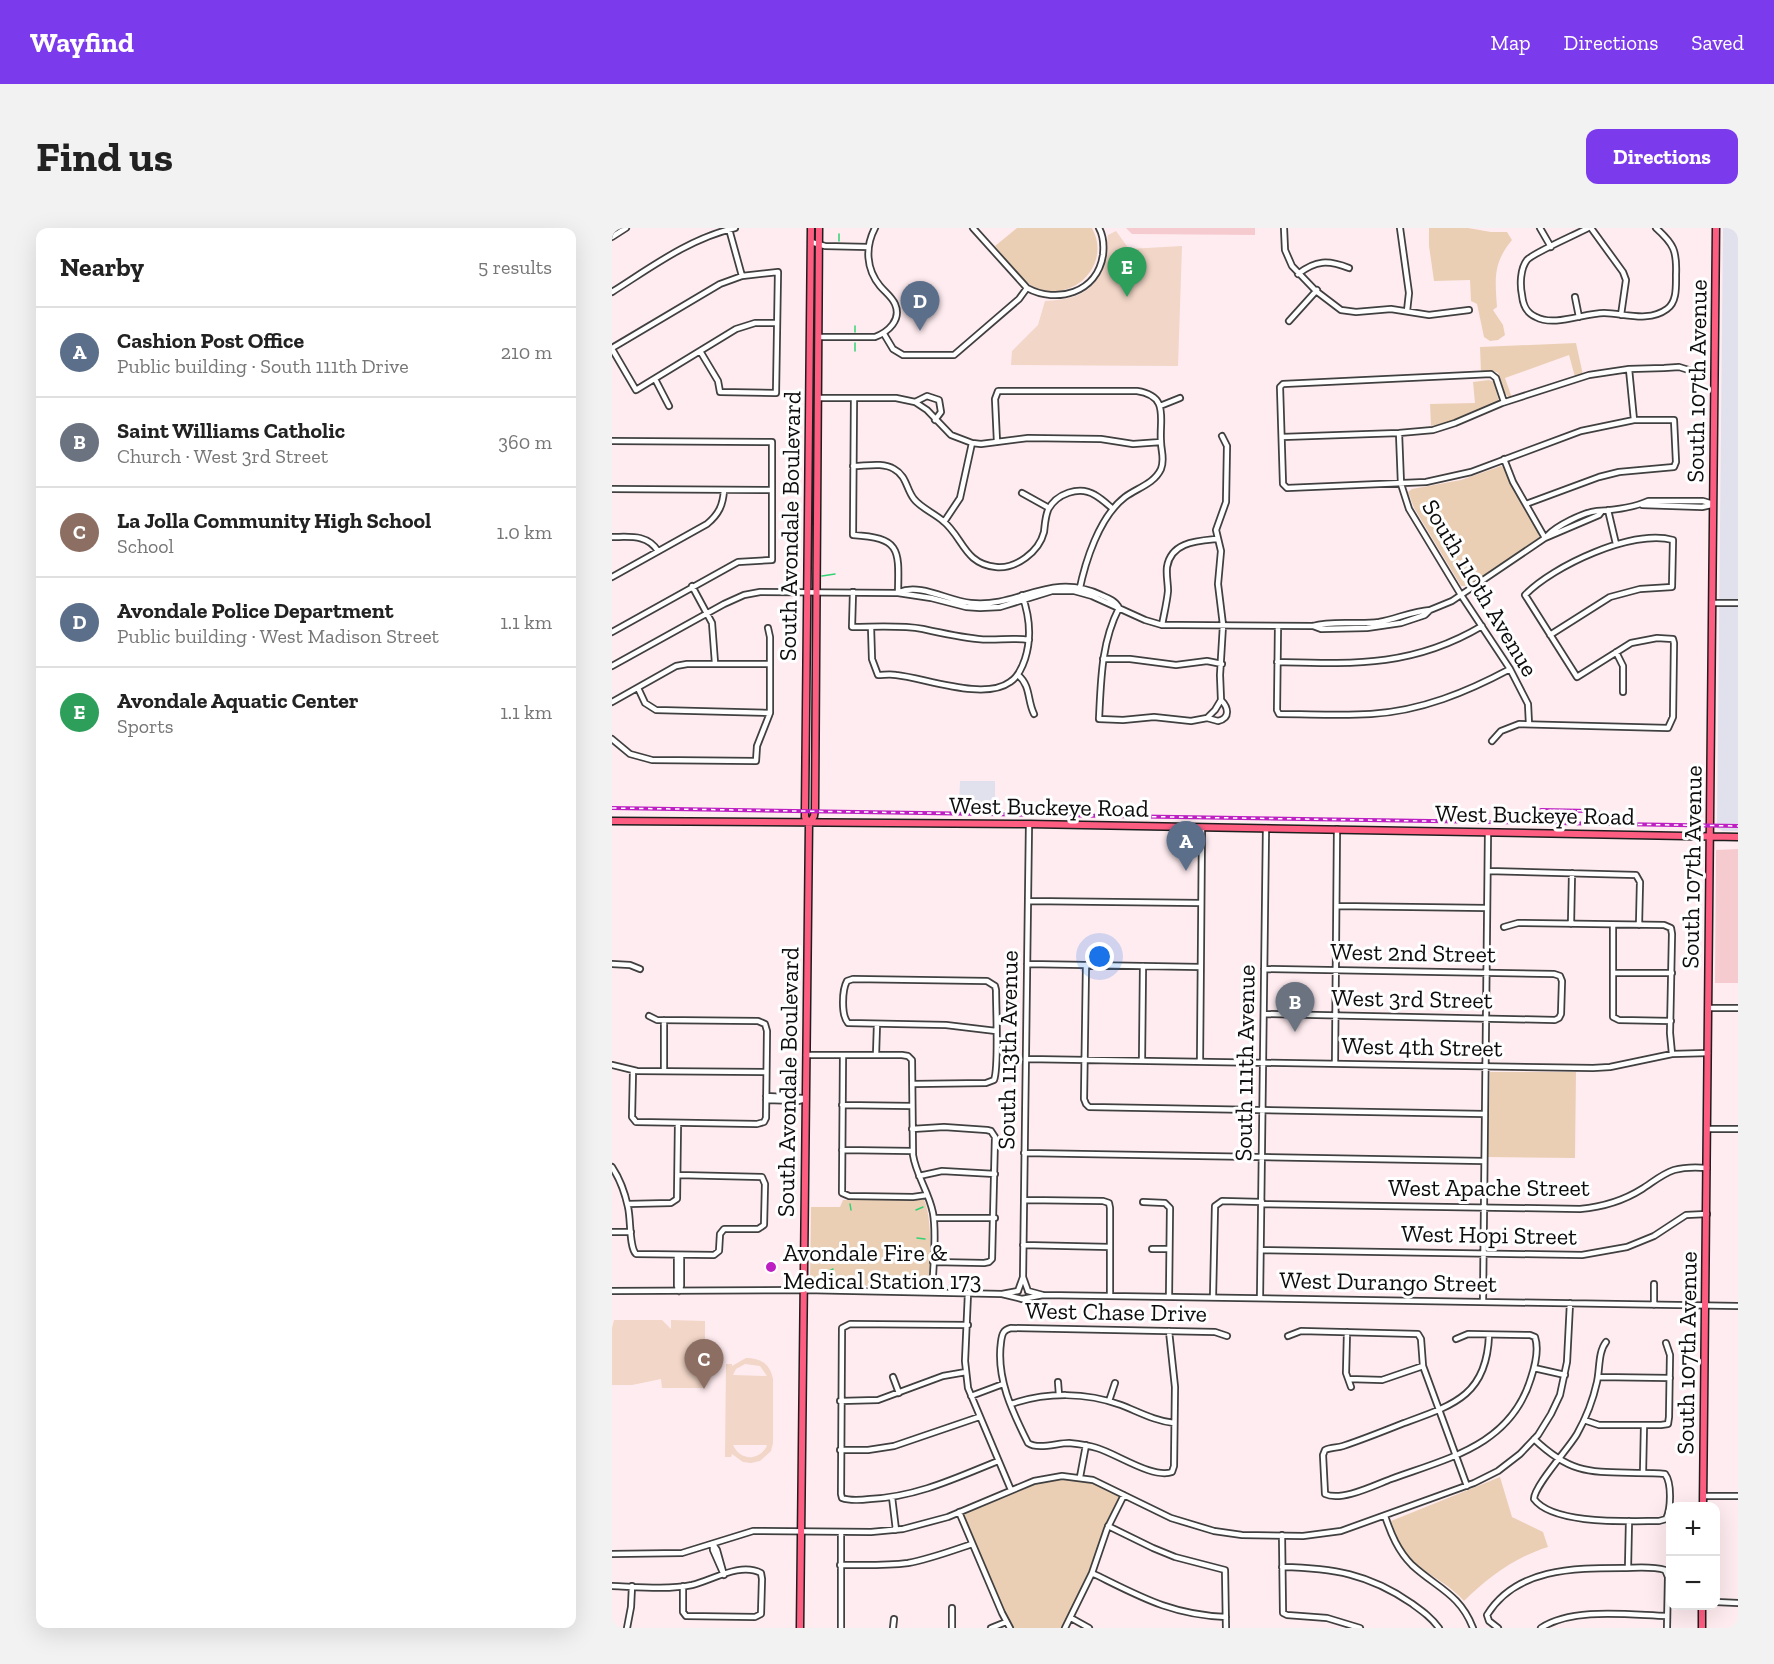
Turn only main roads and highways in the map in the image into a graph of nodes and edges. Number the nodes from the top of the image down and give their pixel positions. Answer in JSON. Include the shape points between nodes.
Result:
{"nodes":[{"id":1,"x":811,"y":228,"type":"edge"},
{"id":2,"x":819,"y":228,"type":"edge"},
{"id":3,"x":1716,"y":228,"type":"edge"},
{"id":4,"x":810,"y":337,"type":"junction"},
{"id":5,"x":819,"y":337,"type":"junction"},
{"id":6,"x":806,"y":742,"type":"junction"},
{"id":7,"x":815,"y":771,"type":"junction"},
{"id":8,"x":612,"y":821,"type":"edge"},
{"id":9,"x":809,"y":824,"type":"junction"},
{"id":10,"x":1710,"y":837,"type":"junction"},
{"id":11,"x":1738,"y":837,"type":"edge"},
{"id":12,"x":1703,"y":1502,"type":"edge"},
{"id":13,"x":1702,"y":1610,"type":"edge"},
{"id":14,"x":800,"y":1628,"type":"edge"},
{"id":15,"x":1702,"y":1628,"type":"edge"}],
"edges":[{"from":1,"to":4,"type":"main road","name":"South Avondale Boulevard"},
{"from":2,"to":5,"type":"main road","name":"South Avondale Boulevard"},
{"from":3,"to":10,"type":"main road","name":"South 107th Avenue"},
{"from":4,"to":5,"type":"main road"},
{"from":4,"to":6,"type":"main road","name":"South Avondale Boulevard"},
{"from":5,"to":7,"type":"main road","name":"South Avondale Boulevard"},
{"from":6,"to":7,"type":"main road","via":[[809,765]]},
{"from":6,"to":9,"type":"main road","name":"South Avondale Boulevard","via":[[805,817]]},
{"from":7,"to":9,"type":"main road","name":"South Avondale Boulevard","via":[[814,816]]},
{"from":8,"to":9,"type":"main road","name":"West Buckeye Road"},
{"from":9,"to":10,"type":"main road","name":"West Buckeye Road","via":[[1029,824]]},
{"from":9,"to":14,"type":"main road","name":"South Avondale Boulevard"},
{"from":10,"to":11,"type":"main road","name":"West Buckeye Road"},
{"from":10,"to":12,"type":"main road","name":"South 107th Avenue"},
{"from":13,"to":15,"type":"main road"}]}
